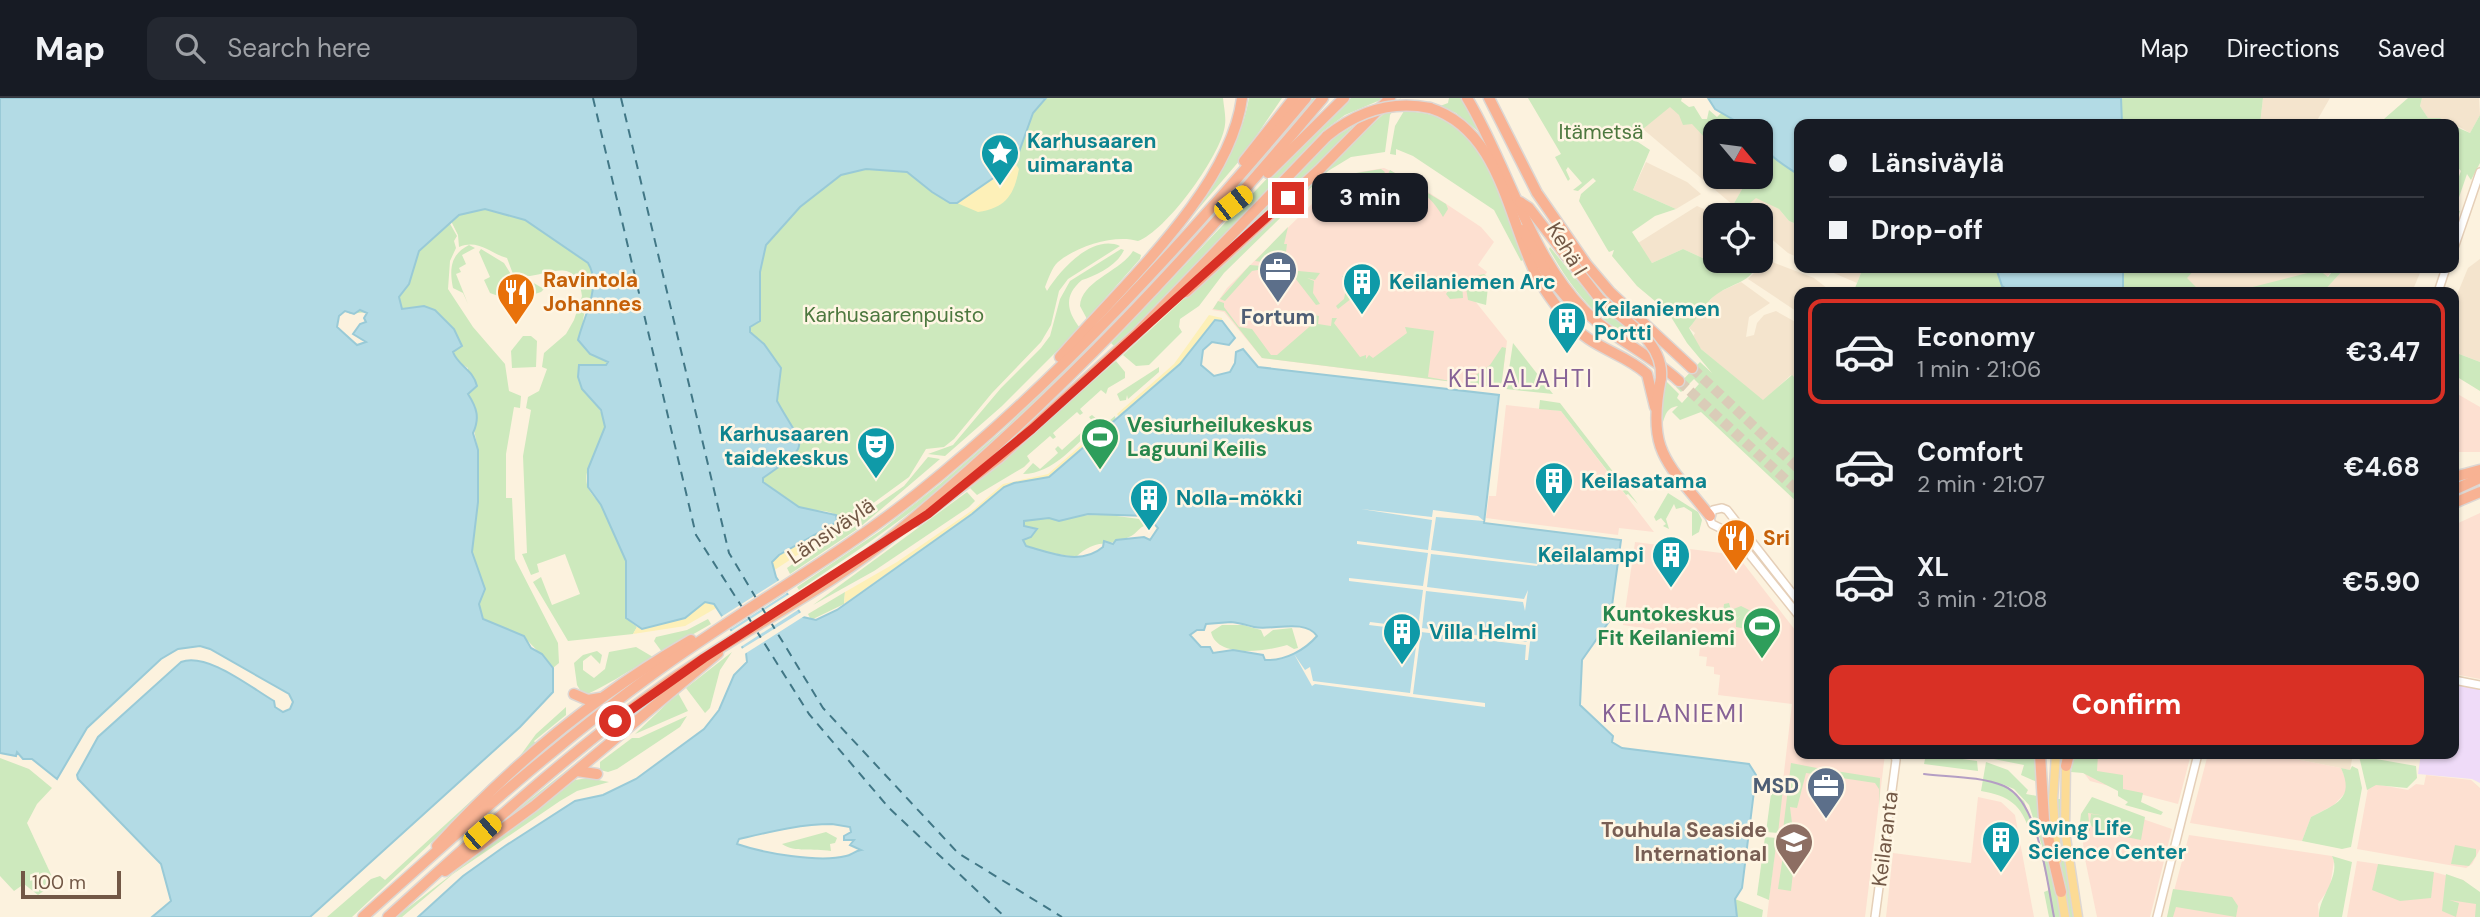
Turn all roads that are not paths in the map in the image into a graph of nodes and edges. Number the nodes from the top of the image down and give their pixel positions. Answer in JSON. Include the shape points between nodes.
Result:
{"nodes":[{"id":1,"x":1242,"y":98,"type":"edge"},
{"id":2,"x":1294,"y":98,"type":"edge"},
{"id":3,"x":1306,"y":98,"type":"edge"},
{"id":4,"x":1323,"y":98,"type":"edge"},
{"id":5,"x":1344,"y":98,"type":"edge"},
{"id":6,"x":1390,"y":98,"type":"edge"},
{"id":7,"x":1467,"y":98,"type":"edge"},
{"id":8,"x":1487,"y":98,"type":"edge"},
{"id":9,"x":2480,"y":172,"type":"edge"},
{"id":10,"x":1225,"y":191,"type":"junction"},
{"id":11,"x":1504,"y":195,"type":"junction"},
{"id":12,"x":1519,"y":202,"type":"junction"},
{"id":13,"x":1233,"y":203,"type":"junction"},
{"id":14,"x":2459,"y":233,"type":"edge"},
{"id":15,"x":1583,"y":309,"type":"junction"},
{"id":16,"x":1138,"y":333,"type":"junction"},
{"id":17,"x":1692,"y":368,"type":"tunnel mouth"},
{"id":18,"x":1679,"y":381,"type":"tunnel mouth"},
{"id":19,"x":1030,"y":392,"type":"junction"},
{"id":20,"x":1655,"y":407,"type":"junction"},
{"id":21,"x":2480,"y":470,"type":"edge"},
{"id":22,"x":2459,"y":476,"type":"edge"},
{"id":23,"x":2480,"y":478,"type":"edge"},
{"id":24,"x":2459,"y":488,"type":"edge"},
{"id":25,"x":2480,"y":492,"type":"edge"},
{"id":26,"x":2459,"y":501,"type":"edge"},
{"id":27,"x":1710,"y":516,"type":"junction"},
{"id":28,"x":1730,"y":518,"type":"junction"},
{"id":29,"x":1723,"y":528,"type":"junction"},
{"id":30,"x":898,"y":532,"type":"junction"},
{"id":31,"x":1794,"y":596,"type":"edge"},
{"id":32,"x":1794,"y":610,"type":"edge"},
{"id":33,"x":714,"y":631,"type":"junction"},
{"id":34,"x":724,"y":647,"type":"junction"},
{"id":35,"x":2459,"y":681,"type":"edge"},
{"id":36,"x":2480,"y":685,"type":"edge"},
{"id":37,"x":600,"y":698,"type":"junction"},
{"id":38,"x":575,"y":718,"type":"junction"},
{"id":39,"x":594,"y":757,"type":"junction"},
{"id":40,"x":1897,"y":759,"type":"edge"},
{"id":41,"x":2040,"y":759,"type":"edge"},
{"id":42,"x":2056,"y":759,"type":"edge"},
{"id":43,"x":2067,"y":759,"type":"edge"},
{"id":44,"x":2197,"y":759,"type":"edge"},
{"id":45,"x":2066,"y":766,"type":"joint"},
{"id":46,"x":577,"y":771,"type":"junction"},
{"id":47,"x":2047,"y":801,"type":"junction"},
{"id":48,"x":415,"y":871,"type":"junction"},
{"id":49,"x":2061,"y":892,"type":"joint"},
{"id":50,"x":411,"y":896,"type":"junction"},
{"id":51,"x":363,"y":917,"type":"edge"},
{"id":52,"x":387,"y":917,"type":"edge"},
{"id":53,"x":1875,"y":917,"type":"edge"},
{"id":54,"x":2065,"y":917,"type":"edge"},
{"id":55,"x":2078,"y":917,"type":"edge"},
{"id":56,"x":2157,"y":917,"type":"edge"}],
"edges":[{"from":1,"to":19,"type":"highway","via":[[1233,138],[1199,194]]},
{"from":2,"to":10,"type":"highway"},
{"from":3,"to":10,"type":"highway","name":"Länsiväylä"},
{"from":4,"to":13,"type":"highway","name":"Länsiväylä"},
{"from":5,"to":13,"type":"highway"},
{"from":6,"to":16,"type":"highway","via":[[1319,170]]},
{"from":7,"to":12,"type":"highway","name":"Kehä I"},
{"from":8,"to":17,"type":"highway","name":"Kehä I","via":[[1537,193],[1587,265]]},
{"from":9,"to":14,"type":"street"},
{"from":10,"to":19,"type":"highway","name":"Länsiväylä","via":[[1101,325]]},
{"from":11,"to":15,"type":"highway","via":[[1547,274]]},
{"from":11,"to":16,"type":"highway","bridge":true,"via":[[1482,145],[1453,117],[1402,105],[1370,111],[1327,136]]},
{"from":11,"to":20,"type":"highway","via":[[1534,270],[1556,306],[1588,339],[1647,374]]},
{"from":12,"to":15,"type":"highway","name":"Kehä I","via":[[1553,269]]},
{"from":12,"to":20,"type":"highway","bridge":true,"via":[[1530,208],[1599,298],[1653,345],[1661,378]]},
{"from":13,"to":30,"type":"highway","name":"Länsiväylä","via":[[1051,394]]},
{"from":15,"to":18,"type":"highway","name":"Kehä I"},
{"from":16,"to":30,"type":"highway","via":[[999,458]]},
{"from":19,"to":33,"type":"highway","name":"Länsiväylä","via":[[919,492]]},
{"from":20,"to":27,"type":"highway","via":[[1654,426],[1662,454]]},
{"from":21,"to":22,"type":"highway"},
{"from":23,"to":24,"type":"highway"},
{"from":25,"to":26,"type":"highway"},
{"from":27,"to":28,"type":"street","via":[[1722,508]]},
{"from":27,"to":29,"type":"street","via":[[1712,524]]},
{"from":28,"to":29,"type":"street"},
{"from":28,"to":31,"type":"street"},
{"from":29,"to":32,"type":"street","via":[[1734,535]]},
{"from":30,"to":34,"type":"highway","name":"Länsiväylä"},
{"from":33,"to":37,"type":"highway","via":[[644,667]]},
{"from":33,"to":48,"type":"highway","name":"Länsiväylä","via":[[607,709]]},
{"from":34,"to":39,"type":"highway"},
{"from":34,"to":50,"type":"highway","name":"Länsiväylä","via":[[615,721]]},
{"from":35,"to":36,"type":"street"},
{"from":37,"to":38,"type":"highway"},
{"from":37,"to":38,"type":"highway","via":[[588,700],[574,694]]},
{"from":38,"to":48,"type":"highway","via":[[472,808]]},
{"from":39,"to":46,"type":"highway"},
{"from":39,"to":46,"type":"highway","via":[[597,774]]},
{"from":40,"to":53,"type":"street","name":"Keilaranta"},
{"from":41,"to":47,"type":"highway","via":[[2040,783]]},
{"from":42,"to":47,"type":"main road"},
{"from":43,"to":45,"type":"highway"},
{"from":44,"to":56,"type":"street"},
{"from":45,"to":55,"type":"main road","via":[[2067,856]]},
{"from":46,"to":50,"type":"highway"},
{"from":47,"to":49,"type":"highway","via":[[2048,842]]},
{"from":48,"to":51,"type":"highway","name":"Länsiväylä"},
{"from":49,"to":54,"type":"main road"},
{"from":50,"to":52,"type":"highway","name":"Länsiväylä"}]}
